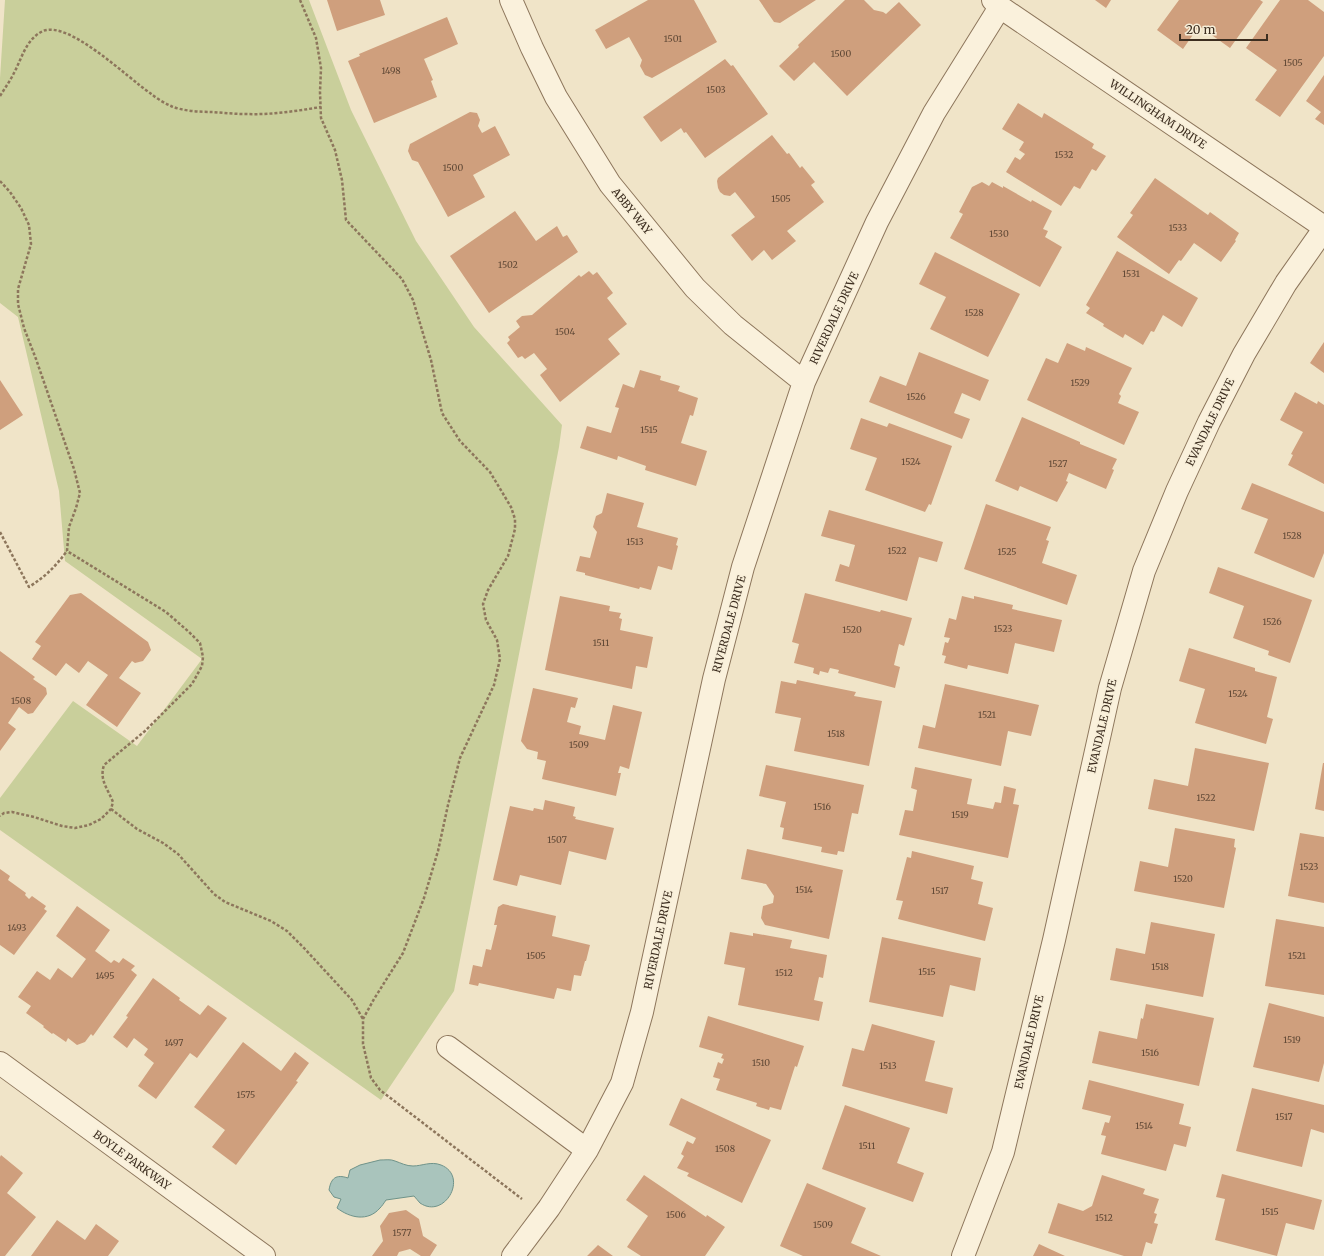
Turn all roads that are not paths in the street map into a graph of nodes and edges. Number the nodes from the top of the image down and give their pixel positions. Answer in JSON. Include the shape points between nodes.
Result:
{"nodes":[{"id":1,"x":511,"y":0,"type":"edge"},
{"id":2,"x":996,"y":4,"type":"edge"},
{"id":3,"x":1324,"y":228,"type":"edge"},
{"id":4,"x":804,"y":382,"type":"junction"},
{"id":5,"x":448,"y":1047,"type":"dead end"},
{"id":6,"x":0,"y":1063,"type":"edge"},
{"id":7,"x":587,"y":1150,"type":"junction"},
{"id":8,"x":264,"y":1256,"type":"edge"},
{"id":9,"x":513,"y":1256,"type":"edge"},
{"id":10,"x":963,"y":1256,"type":"edge"}],
"edges":[{"from":1,"to":4,"type":"street","name":"ABBY WAY","via":[[556,97],[610,184],[695,288],[733,325]]},
{"from":2,"to":3,"type":"street","name":"WILLINGHAM DRIVE"},
{"from":2,"to":4,"type":"street","name":"RIVERDALE DRIVE","via":[[934,112],[877,222]]},
{"from":3,"to":10,"type":"street","name":"EVANDALE DRIVE","via":[[1286,283],[1244,354],[1177,491],[1144,571],[1110,688],[1054,940],[1003,1152]]},
{"from":4,"to":7,"type":"street","name":"RIVERDALE DRIVE","via":[[743,567],[718,664],[642,1012],[622,1083]]},
{"from":5,"to":7,"type":"street"},
{"from":6,"to":8,"type":"street","name":"BOYLE PARKWAY"},
{"from":7,"to":9,"type":"street","name":"RIVERDALE DRIVE"}]}
